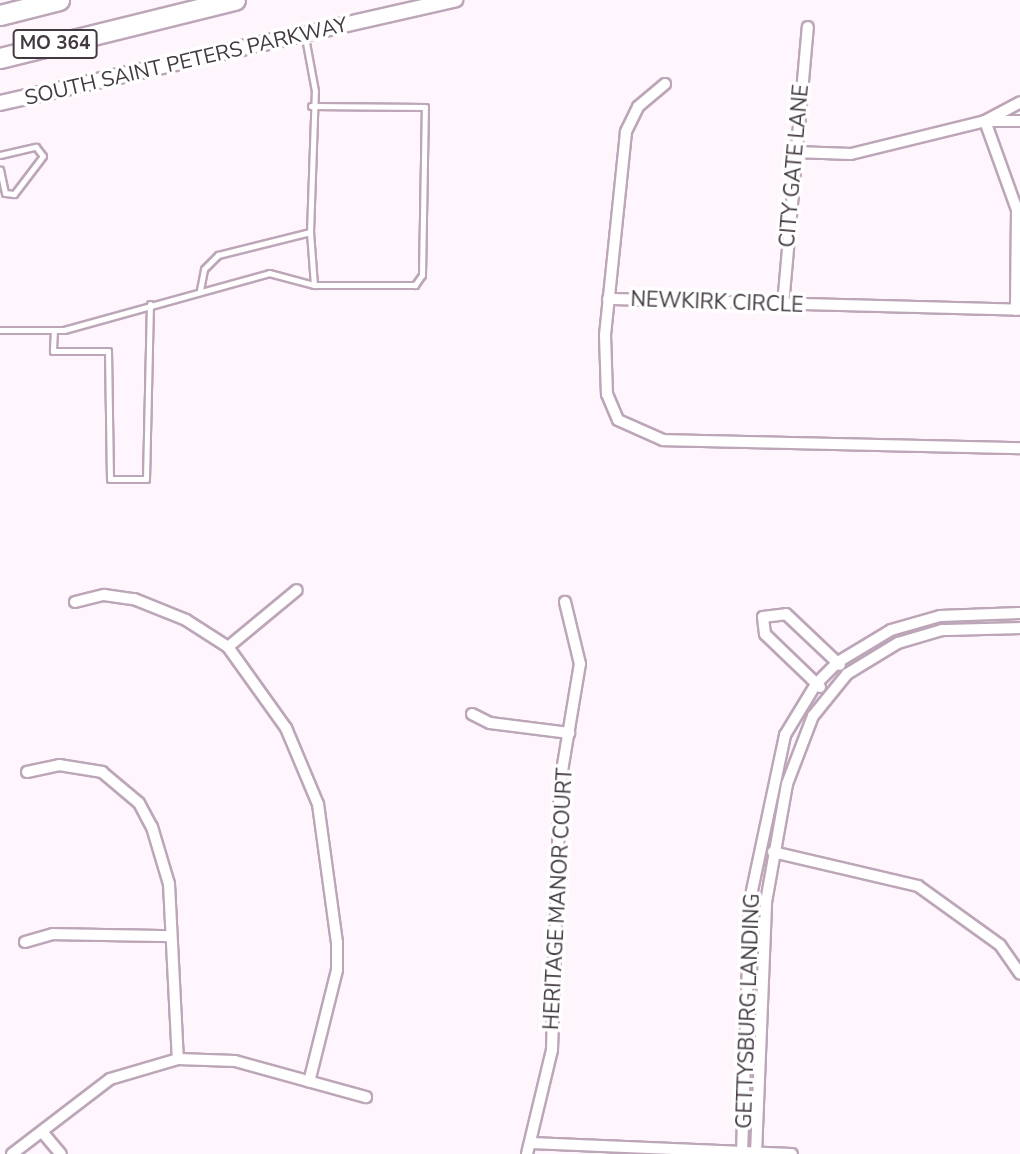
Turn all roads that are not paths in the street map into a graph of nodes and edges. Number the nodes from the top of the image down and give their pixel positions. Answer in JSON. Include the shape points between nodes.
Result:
{"nodes":[{"id":1,"x":59,"y":0,"type":"edge"},
{"id":2,"x":235,"y":0,"type":"edge"},
{"id":3,"x":455,"y":0,"type":"edge"},
{"id":4,"x":0,"y":15,"type":"edge"},
{"id":5,"x":807,"y":27,"type":"dead end"},
{"id":6,"x":304,"y":32,"type":"junction"},
{"id":7,"x":0,"y":58,"type":"edge"},
{"id":8,"x":665,"y":83,"type":"dead end"},
{"id":9,"x":1020,"y":102,"type":"edge"},
{"id":10,"x":0,"y":103,"type":"edge"},
{"id":11,"x":311,"y":106,"type":"junction"},
{"id":12,"x":985,"y":121,"type":"junction"},
{"id":13,"x":1020,"y":121,"type":"edge"},
{"id":14,"x":795,"y":152,"type":"junction"},
{"id":15,"x":0,"y":155,"type":"edge"},
{"id":16,"x":0,"y":170,"type":"edge"},
{"id":17,"x":310,"y":232,"type":"junction"},
{"id":18,"x":314,"y":285,"type":"junction"},
{"id":19,"x":200,"y":290,"type":"junction"},
{"id":20,"x":608,"y":299,"type":"junction"},
{"id":21,"x":149,"y":304,"type":"junction"},
{"id":22,"x":783,"y":305,"type":"junction"},
{"id":23,"x":1018,"y":310,"type":"edge"},
{"id":24,"x":0,"y":330,"type":"edge"},
{"id":25,"x":54,"y":330,"type":"junction"},
{"id":26,"x":1020,"y":448,"type":"edge"},
{"id":27,"x":297,"y":590,"type":"dead end"},
{"id":28,"x":75,"y":602,"type":"dead end"},
{"id":29,"x":565,"y":602,"type":"dead end"},
{"id":30,"x":1020,"y":613,"type":"edge"},
{"id":31,"x":1020,"y":628,"type":"edge"},
{"id":32,"x":228,"y":647,"type":"junction"},
{"id":33,"x":838,"y":662,"type":"junction"},
{"id":34,"x":847,"y":674,"type":"junction"},
{"id":35,"x":816,"y":684,"type":"junction"},
{"id":36,"x":827,"y":693,"type":"junction"},
{"id":37,"x":472,"y":713,"type":"dead end"},
{"id":38,"x":569,"y":733,"type":"junction"},
{"id":39,"x":27,"y":772,"type":"dead end"},
{"id":40,"x":760,"y":850,"type":"junction"},
{"id":41,"x":776,"y":852,"type":"junction"},
{"id":42,"x":170,"y":936,"type":"junction"},
{"id":43,"x":24,"y":942,"type":"dead end"},
{"id":44,"x":1020,"y":974,"type":"edge"},
{"id":45,"x":178,"y":1059,"type":"junction"},
{"id":46,"x":309,"y":1082,"type":"junction"},
{"id":47,"x":366,"y":1097,"type":"dead end"},
{"id":48,"x":44,"y":1134,"type":"junction"},
{"id":49,"x":528,"y":1149,"type":"edge"},
{"id":50,"x":742,"y":1153,"type":"edge"},
{"id":51,"x":756,"y":1153,"type":"edge"},
{"id":52,"x":12,"y":1154,"type":"edge"},
{"id":53,"x":61,"y":1154,"type":"edge"},
{"id":54,"x":792,"y":1154,"type":"edge"}],
"edges":[{"from":1,"to":4,"type":"highway","number":"MO 364"},
{"from":2,"to":7,"type":"highway","number":"MO 364"},
{"from":3,"to":6,"type":"main road","name":"SOUTH SAINT PETERS PARKWAY"},
{"from":5,"to":14,"type":"street","name":"CITY GATE LANE"},
{"from":6,"to":10,"type":"main road","name":"SOUTH SAINT PETERS PARKWAY"},
{"from":6,"to":11,"type":"lane","via":[[315,91]]},
{"from":8,"to":20,"type":"street","via":[[638,107],[626,132]]},
{"from":9,"to":12,"type":"street"},
{"from":11,"to":17,"type":"lane"},
{"from":11,"to":18,"type":"lane","via":[[425,107],[427,115],[422,275],[415,285]]},
{"from":12,"to":13,"type":"street"},
{"from":12,"to":14,"type":"street","via":[[851,154]]},
{"from":12,"to":23,"type":"street","via":[[1017,210]]},
{"from":14,"to":22,"type":"street","name":"CITY GATE LANE"},
{"from":15,"to":16,"type":"lane","via":[[36,148],[43,160],[22,191],[5,193]]},
{"from":17,"to":18,"type":"lane"},
{"from":17,"to":19,"type":"lane","via":[[218,255],[204,269]]},
{"from":18,"to":19,"type":"lane","via":[[269,273]]},
{"from":19,"to":21,"type":"lane"},
{"from":20,"to":22,"type":"street","name":"NEWKIRK CIRCLE"},
{"from":20,"to":26,"type":"street","name":"NEWKIRK CIRCLE","via":[[604,372],[610,408],[646,437]]},
{"from":21,"to":25,"type":"lane"},
{"from":21,"to":25,"type":"lane","via":[[146,479],[110,478],[108,351],[53,351]]},
{"from":22,"to":23,"type":"street","name":"NEWKIRK CIRCLE"},
{"from":24,"to":25,"type":"lane"},
{"from":27,"to":32,"type":"street"},
{"from":28,"to":32,"type":"street","via":[[104,595],[134,598]]},
{"from":29,"to":38,"type":"street","name":"HERITAGE MANOR COURT","via":[[580,664]]},
{"from":30,"to":33,"type":"street","name":"GETTYSBURG LANDING","via":[[908,624]]},
{"from":31,"to":34,"type":"street","name":"GETTYSBURG LANDING","via":[[926,634]]},
{"from":32,"to":46,"type":"street","via":[[274,705],[318,804],[337,970]]},
{"from":33,"to":34,"type":"street"},
{"from":33,"to":35,"type":"street","name":"GETTYSBURG LANDING"},
{"from":33,"to":35,"type":"street","via":[[786,614],[763,617],[765,634]]},
{"from":34,"to":36,"type":"street","name":"GETTYSBURG LANDING"},
{"from":35,"to":36,"type":"street"},
{"from":35,"to":40,"type":"street","name":"GETTYSBURG LANDING","via":[[777,757]]},
{"from":36,"to":41,"type":"street","name":"GETTYSBURG LANDING","via":[[787,784]]},
{"from":37,"to":38,"type":"street","via":[[490,723]]},
{"from":38,"to":49,"type":"street","name":"HERITAGE MANOR COURT","via":[[560,783],[552,1050]]},
{"from":39,"to":42,"type":"street","via":[[82,766],[102,772],[139,803],[169,884]]},
{"from":40,"to":41,"type":"street"},
{"from":40,"to":50,"type":"street","name":"GETTYSBURG LANDING","via":[[750,900]]},
{"from":41,"to":44,"type":"street","via":[[918,886],[1000,945]]},
{"from":41,"to":51,"type":"street","name":"GETTYSBURG LANDING","via":[[766,902]]},
{"from":42,"to":43,"type":"street","via":[[53,934]]},
{"from":42,"to":45,"type":"street"},
{"from":45,"to":46,"type":"street","via":[[235,1062]]},
{"from":45,"to":48,"type":"street","via":[[110,1079]]},
{"from":46,"to":47,"type":"street"},
{"from":48,"to":52,"type":"street"},
{"from":48,"to":53,"type":"street"},
{"from":49,"to":50,"type":"street"},
{"from":50,"to":51,"type":"street"},
{"from":51,"to":54,"type":"street"}]}
